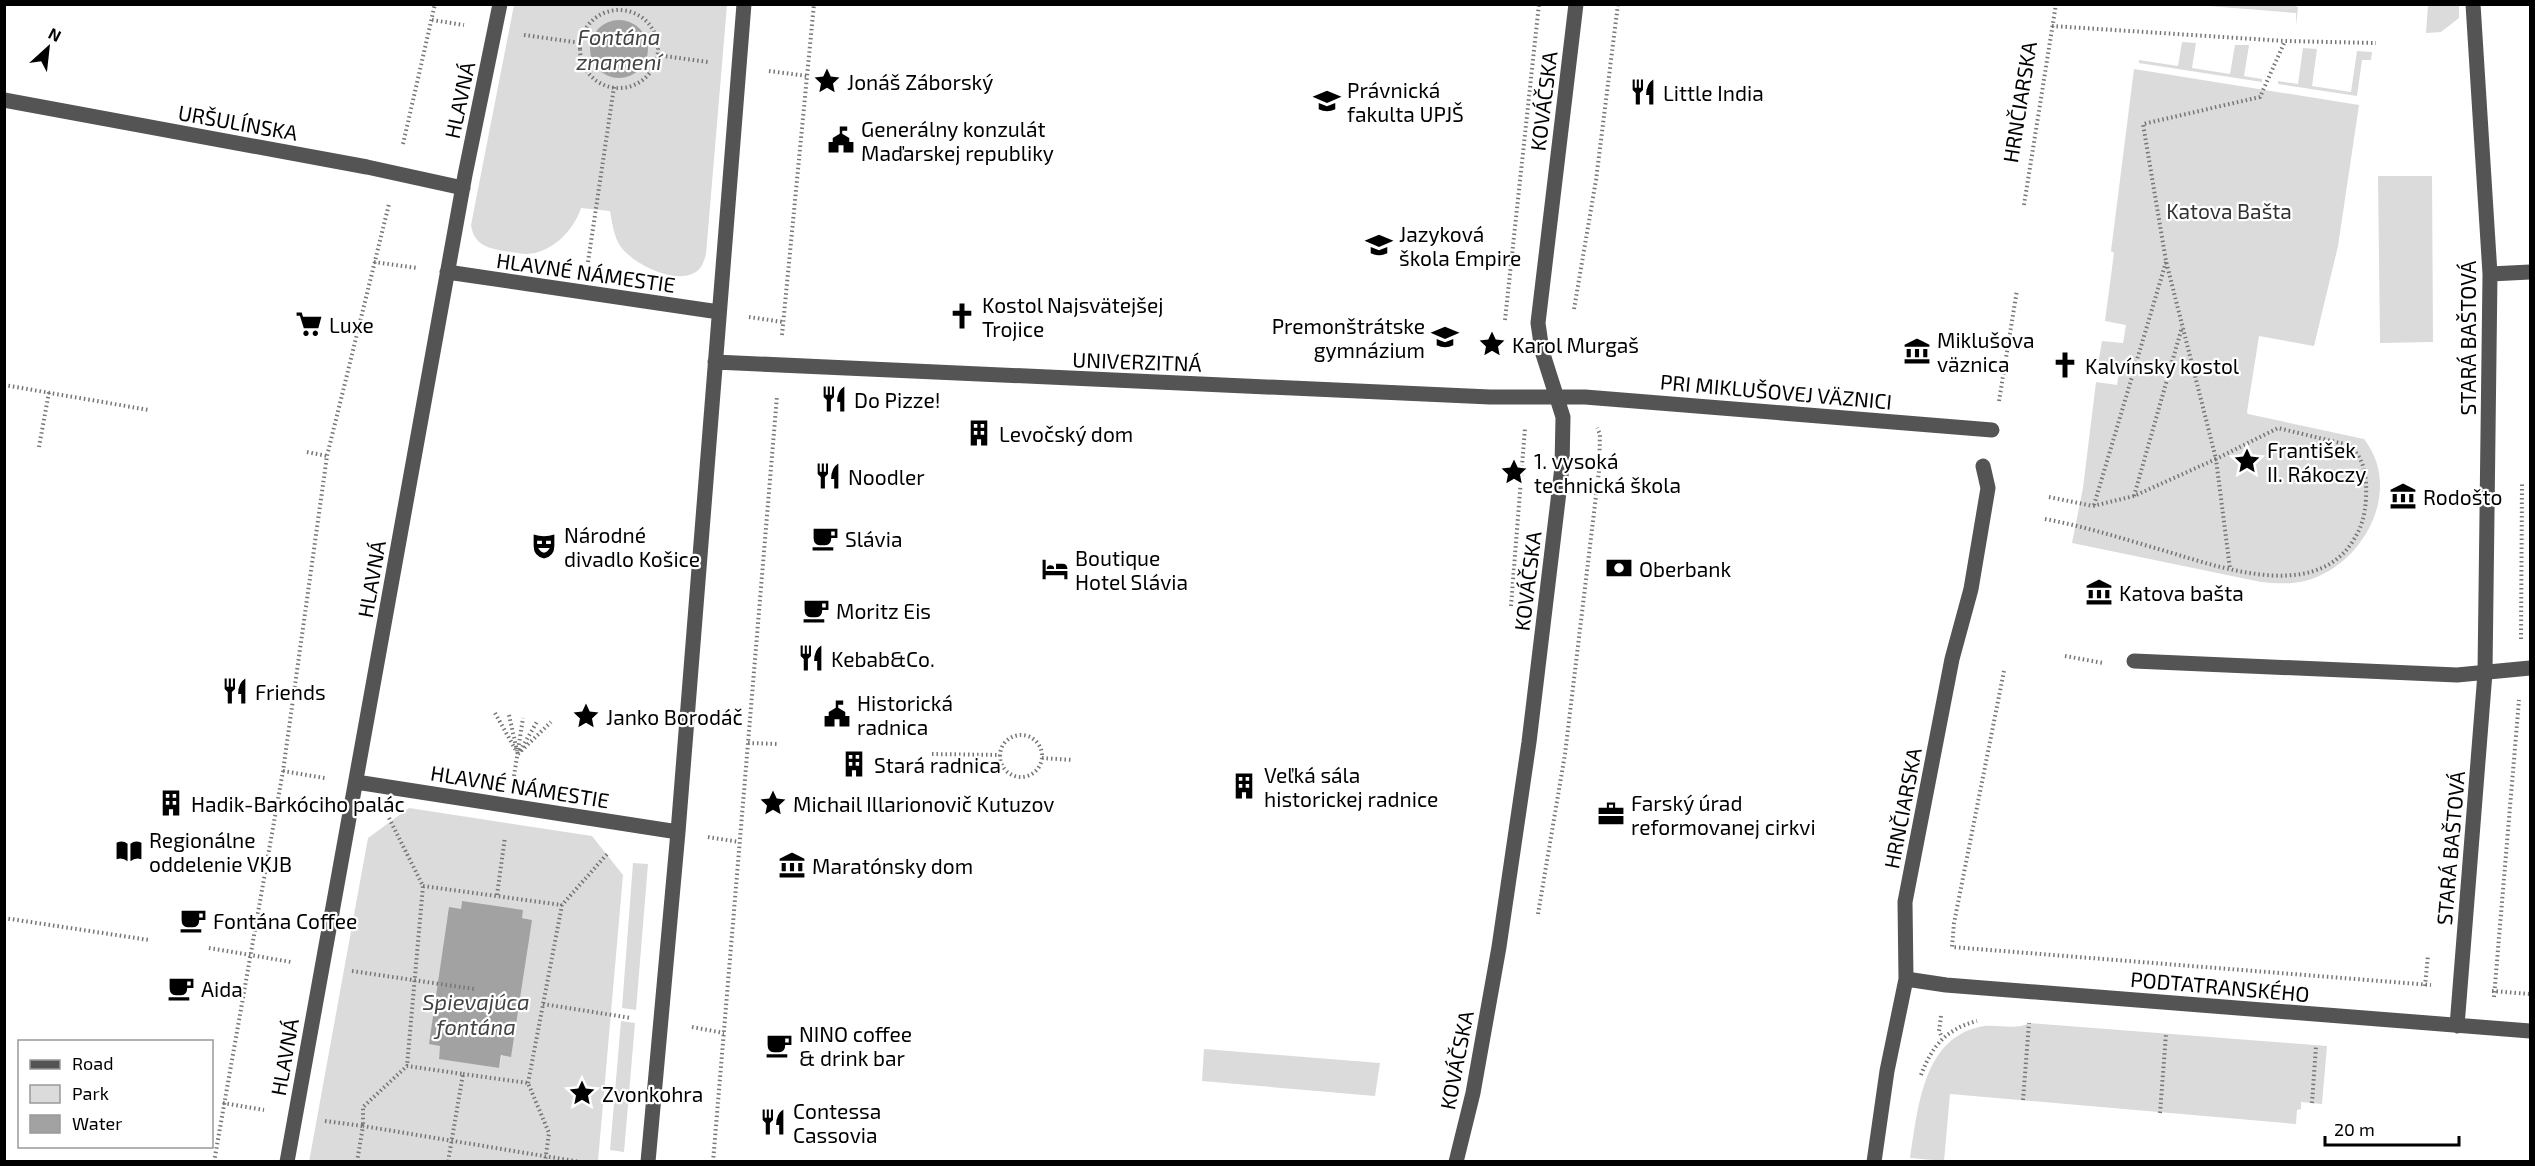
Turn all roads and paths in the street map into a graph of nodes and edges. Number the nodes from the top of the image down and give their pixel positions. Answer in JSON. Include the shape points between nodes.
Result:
{"nodes":[{"id":1,"x":435,"y":4,"type":"edge"},
{"id":2,"x":500,"y":4,"type":"edge"},
{"id":3,"x":628,"y":4,"type":"edge"},
{"id":4,"x":744,"y":4,"type":"edge"},
{"id":5,"x":814,"y":4,"type":"edge"},
{"id":6,"x":1539,"y":4,"type":"edge"},
{"id":7,"x":1576,"y":4,"type":"edge"},
{"id":8,"x":2056,"y":4,"type":"edge"},
{"id":9,"x":2473,"y":4,"type":"edge"},
{"id":10,"x":627,"y":10,"type":"junction"},
{"id":11,"x":2052,"y":26,"type":"junction"},
{"id":12,"x":2285,"y":41,"type":"junction"},
{"id":13,"x":2376,"y":43,"type":"dead end"},
{"id":14,"x":614,"y":87,"type":"junction"},
{"id":15,"x":4,"y":100,"type":"edge"},
{"id":16,"x":396,"y":174,"type":"junction"},
{"id":17,"x":463,"y":188,"type":"junction"},
{"id":18,"x":2024,"y":205,"type":"dead end"},
{"id":19,"x":2166,"y":261,"type":"junction"},
{"id":20,"x":374,"y":262,"type":"junction"},
{"id":21,"x":447,"y":272,"type":"junction"},
{"id":22,"x":2530,"y":272,"type":"edge"},
{"id":23,"x":2490,"y":273,"type":"junction"},
{"id":24,"x":2017,"y":290,"type":"dead end"},
{"id":25,"x":584,"y":292,"type":"junction"},
{"id":26,"x":719,"y":312,"type":"junction"},
{"id":27,"x":2182,"y":326,"type":"junction"},
{"id":28,"x":1506,"y":327,"type":"dead end"},
{"id":29,"x":715,"y":362,"type":"junction"},
{"id":30,"x":780,"y":366,"type":"junction"},
{"id":31,"x":4,"y":385,"type":"edge"},
{"id":32,"x":49,"y":392,"type":"junction"},
{"id":33,"x":1519,"y":397,"type":"junction"},
{"id":34,"x":1557,"y":397,"type":"junction"},
{"id":35,"x":149,"y":410,"type":"dead end"},
{"id":36,"x":1992,"y":430,"type":"joint"},
{"id":37,"x":39,"y":447,"type":"dead end"},
{"id":38,"x":307,"y":452,"type":"dead end"},
{"id":39,"x":327,"y":456,"type":"junction"},
{"id":40,"x":2216,"y":459,"type":"junction"},
{"id":41,"x":1983,"y":466,"type":"dead end"},
{"id":42,"x":2134,"y":496,"type":"junction"},
{"id":43,"x":2049,"y":497,"type":"dead end"},
{"id":44,"x":2093,"y":506,"type":"junction"},
{"id":45,"x":2044,"y":519,"type":"dead end"},
{"id":46,"x":2230,"y":569,"type":"junction"},
{"id":47,"x":1511,"y":608,"type":"dead end"},
{"id":48,"x":2066,"y":656,"type":"dead end"},
{"id":49,"x":2134,"y":661,"type":"joint"},
{"id":50,"x":2530,"y":668,"type":"edge"},
{"id":51,"x":2004,"y":671,"type":"dead end"},
{"id":52,"x":2485,"y":673,"type":"junction"},
{"id":53,"x":495,"y":713,"type":"dead end"},
{"id":54,"x":509,"y":716,"type":"dead end"},
{"id":55,"x":523,"y":718,"type":"dead end"},
{"id":56,"x":538,"y":720,"type":"dead end"},
{"id":57,"x":551,"y":722,"type":"dead end"},
{"id":58,"x":748,"y":743,"type":"junction"},
{"id":59,"x":778,"y":744,"type":"dead end"},
{"id":60,"x":518,"y":754,"type":"junction"},
{"id":61,"x":932,"y":754,"type":"dead end"},
{"id":62,"x":999,"y":755,"type":"junction"},
{"id":63,"x":1042,"y":758,"type":"junction"},
{"id":64,"x":1073,"y":760,"type":"dead end"},
{"id":65,"x":283,"y":771,"type":"junction"},
{"id":66,"x":356,"y":782,"type":"junction"},
{"id":67,"x":391,"y":823,"type":"dead end"},
{"id":68,"x":678,"y":832,"type":"junction"},
{"id":69,"x":506,"y":833,"type":"dead end"},
{"id":70,"x":607,"y":855,"type":"dead end"},
{"id":71,"x":423,"y":886,"type":"junction"},
{"id":72,"x":497,"y":896,"type":"junction"},
{"id":73,"x":562,"y":905,"type":"junction"},
{"id":74,"x":4,"y":918,"type":"edge"},
{"id":75,"x":149,"y":940,"type":"dead end"},
{"id":76,"x":209,"y":948,"type":"dead end"},
{"id":77,"x":249,"y":955,"type":"junction"},
{"id":78,"x":322,"y":967,"type":"junction"},
{"id":79,"x":344,"y":970,"type":"dead end"},
{"id":80,"x":1906,"y":979,"type":"junction"},
{"id":81,"x":414,"y":980,"type":"junction"},
{"id":82,"x":2460,"y":988,"type":"junction"},
{"id":83,"x":474,"y":989,"type":"dead end"},
{"id":84,"x":2530,"y":994,"type":"edge"},
{"id":85,"x":543,"y":1004,"type":"junction"},
{"id":86,"x":611,"y":1015,"type":"dead end"},
{"id":87,"x":1979,"y":1020,"type":"dead end"},
{"id":88,"x":2022,"y":1022,"type":"dead end"},
{"id":89,"x":2029,"y":1023,"type":"junction"},
{"id":90,"x":2040,"y":1024,"type":"dead end"},
{"id":91,"x":2457,"y":1026,"type":"junction"},
{"id":92,"x":2530,"y":1031,"type":"edge"},
{"id":93,"x":2154,"y":1033,"type":"dead end"},
{"id":94,"x":2166,"y":1034,"type":"junction"},
{"id":95,"x":2177,"y":1035,"type":"dead end"},
{"id":96,"x":2327,"y":1046,"type":"dead end"},
{"id":97,"x":407,"y":1066,"type":"junction"},
{"id":98,"x":463,"y":1074,"type":"junction"},
{"id":99,"x":1920,"y":1078,"type":"dead end"},
{"id":100,"x":528,"y":1083,"type":"junction"},
{"id":101,"x":2023,"y":1100,"type":"dead end"},
{"id":102,"x":2312,"y":1103,"type":"dead end"},
{"id":103,"x":2160,"y":1113,"type":"dead end"},
{"id":104,"x":316,"y":1119,"type":"dead end"},
{"id":105,"x":363,"y":1126,"type":"junction"},
{"id":106,"x":452,"y":1141,"type":"junction"},
{"id":107,"x":546,"y":1159,"type":"edge"},
{"id":108,"x":214,"y":1161,"type":"edge"},
{"id":109,"x":287,"y":1161,"type":"edge"},
{"id":110,"x":357,"y":1161,"type":"edge"},
{"id":111,"x":448,"y":1161,"type":"edge"},
{"id":112,"x":580,"y":1161,"type":"edge"},
{"id":113,"x":648,"y":1161,"type":"edge"},
{"id":114,"x":713,"y":1161,"type":"edge"},
{"id":115,"x":1456,"y":1161,"type":"edge"},
{"id":116,"x":1874,"y":1161,"type":"edge"}],
"edges":[{"from":1,"to":16,"type":"path"},
{"from":2,"to":17,"type":"street","name":"HLAVNÁ"},
{"from":3,"to":10,"type":"path"},
{"from":4,"to":26,"type":"street"},
{"from":5,"to":30,"type":"path"},
{"from":6,"to":28,"type":"path","via":[[1504,316]]},
{"from":7,"to":34,"type":"street","name":"KOVÁČSKA","via":[[1538,323],[1542,351]]},
{"from":8,"to":11,"type":"path","name":"HRNČIARSKA"},
{"from":9,"to":23,"type":"street","name":"STARÁ BAŠTOVÁ"},
{"from":10,"to":14,"type":"path","via":[[640,15],[655,32],[657,60],[639,82]]},
{"from":10,"to":14,"type":"path","via":[[600,15],[589,24],[581,43],[582,59],[589,72]]},
{"from":11,"to":12,"type":"path"},
{"from":11,"to":18,"type":"path","name":"HRNČIARSKA"},
{"from":12,"to":13,"type":"path"},
{"from":12,"to":19,"type":"path","via":[[2260,97],[2143,124]]},
{"from":14,"to":25,"type":"path"},
{"from":15,"to":16,"type":"street","name":"URŠULÍNSKA"},
{"from":16,"to":17,"type":"street","name":"URŠULÍNSKA"},
{"from":16,"to":20,"type":"path"},
{"from":17,"to":21,"type":"street","name":"HLAVNÁ"},
{"from":19,"to":27,"type":"path"},
{"from":19,"to":44,"type":"path"},
{"from":20,"to":21,"type":"path"},
{"from":20,"to":39,"type":"path"},
{"from":21,"to":25,"type":"street","name":"HLAVNÉ NÁMESTIE"},
{"from":21,"to":66,"type":"street","name":"HLAVNÁ"},
{"from":22,"to":23,"type":"street"},
{"from":23,"to":52,"type":"street","name":"STARÁ BAŠTOVÁ"},
{"from":24,"to":36,"type":"path"},
{"from":25,"to":26,"type":"street","name":"HLAVNÉ NÁMESTIE"},
{"from":26,"to":29,"type":"street"},
{"from":27,"to":40,"type":"path"},
{"from":27,"to":42,"type":"path"},
{"from":29,"to":30,"type":"street","name":"UNIVERZITNÁ"},
{"from":29,"to":68,"type":"street"},
{"from":30,"to":33,"type":"street","name":"UNIVERZITNÁ"},
{"from":30,"to":58,"type":"path"},
{"from":31,"to":32,"type":"path"},
{"from":32,"to":35,"type":"path"},
{"from":32,"to":37,"type":"path"},
{"from":33,"to":34,"type":"street","name":"UNIVERZITNÁ"},
{"from":33,"to":47,"type":"path","via":[[1525,430]]},
{"from":34,"to":36,"type":"street","name":"PRI MIKLUŠOVEJ VÄZNICI"},
{"from":34,"to":115,"type":"street","name":"KOVÁČSKA","via":[[1563,417],[1562,467],[1529,742],[1499,947],[1473,1093]]},
{"from":38,"to":39,"type":"path"},
{"from":39,"to":65,"type":"path"},
{"from":40,"to":42,"type":"path"},
{"from":40,"to":46,"type":"path"},
{"from":40,"to":46,"type":"path","via":[[2278,428],[2349,445],[2358,452],[2366,480],[2362,528],[2344,554],[2328,565],[2283,576]]},
{"from":41,"to":80,"type":"street","name":"HRNČIARSKA","via":[[1989,488],[1971,590],[1952,659],[1905,902]]},
{"from":42,"to":44,"type":"path"},
{"from":43,"to":44,"type":"path"},
{"from":45,"to":46,"type":"path"},
{"from":48,"to":49,"type":"path","via":[[2106,664]]},
{"from":49,"to":52,"type":"street"},
{"from":50,"to":52,"type":"street"},
{"from":51,"to":82,"type":"path","via":[[1952,947]]},
{"from":52,"to":82,"type":"street","name":"STARÁ BAŠTOVÁ"},
{"from":53,"to":60,"type":"path"},
{"from":54,"to":60,"type":"path"},
{"from":55,"to":60,"type":"path"},
{"from":56,"to":60,"type":"path"},
{"from":57,"to":60,"type":"path"},
{"from":58,"to":59,"type":"path"},
{"from":58,"to":114,"type":"path"},
{"from":61,"to":62,"type":"path"},
{"from":62,"to":63,"type":"path","via":[[1004,769],[1016,776],[1030,776]]},
{"from":62,"to":63,"type":"path","via":[[1009,737],[1023,734],[1035,740]]},
{"from":63,"to":64,"type":"path"},
{"from":65,"to":66,"type":"path"},
{"from":65,"to":77,"type":"path"},
{"from":66,"to":68,"type":"street","name":"HLAVNÉ NÁMESTIE"},
{"from":66,"to":78,"type":"street","name":"HLAVNÁ"},
{"from":67,"to":71,"type":"path"},
{"from":68,"to":113,"type":"street"},
{"from":69,"to":72,"type":"path"},
{"from":70,"to":73,"type":"path"},
{"from":71,"to":72,"type":"path"},
{"from":71,"to":81,"type":"path"},
{"from":72,"to":73,"type":"path"},
{"from":73,"to":85,"type":"path"},
{"from":74,"to":75,"type":"path"},
{"from":76,"to":77,"type":"path"},
{"from":77,"to":78,"type":"path"},
{"from":77,"to":108,"type":"path"},
{"from":78,"to":109,"type":"street","name":"HLAVNÁ"},
{"from":79,"to":81,"type":"path"},
{"from":80,"to":91,"type":"street","name":"PODTATRANSKÉHO"},
{"from":80,"to":116,"type":"street","name":"HRNČIARSKA"},
{"from":81,"to":83,"type":"path"},
{"from":81,"to":97,"type":"path"},
{"from":82,"to":84,"type":"path"},
{"from":82,"to":91,"type":"street","name":"STARÁ BAŠTOVÁ"},
{"from":85,"to":86,"type":"path"},
{"from":85,"to":100,"type":"path"},
{"from":87,"to":99,"type":"path","via":[[1942,1037]]},
{"from":88,"to":89,"type":"path"},
{"from":89,"to":90,"type":"path"},
{"from":89,"to":101,"type":"path"},
{"from":91,"to":92,"type":"street","name":"PODTATRANSKÉHO"},
{"from":93,"to":94,"type":"path"},
{"from":94,"to":95,"type":"path"},
{"from":94,"to":103,"type":"path"},
{"from":96,"to":102,"type":"path","via":[[2316,1046]]},
{"from":97,"to":98,"type":"path"},
{"from":97,"to":105,"type":"path","via":[[363,1107]]},
{"from":98,"to":100,"type":"path"},
{"from":98,"to":106,"type":"path"},
{"from":100,"to":107,"type":"path","via":[[549,1132]]},
{"from":104,"to":105,"type":"path"},
{"from":105,"to":106,"type":"path"},
{"from":105,"to":110,"type":"path"},
{"from":106,"to":107,"type":"path"},
{"from":106,"to":111,"type":"path"},
{"from":107,"to":112,"type":"path"}]}
